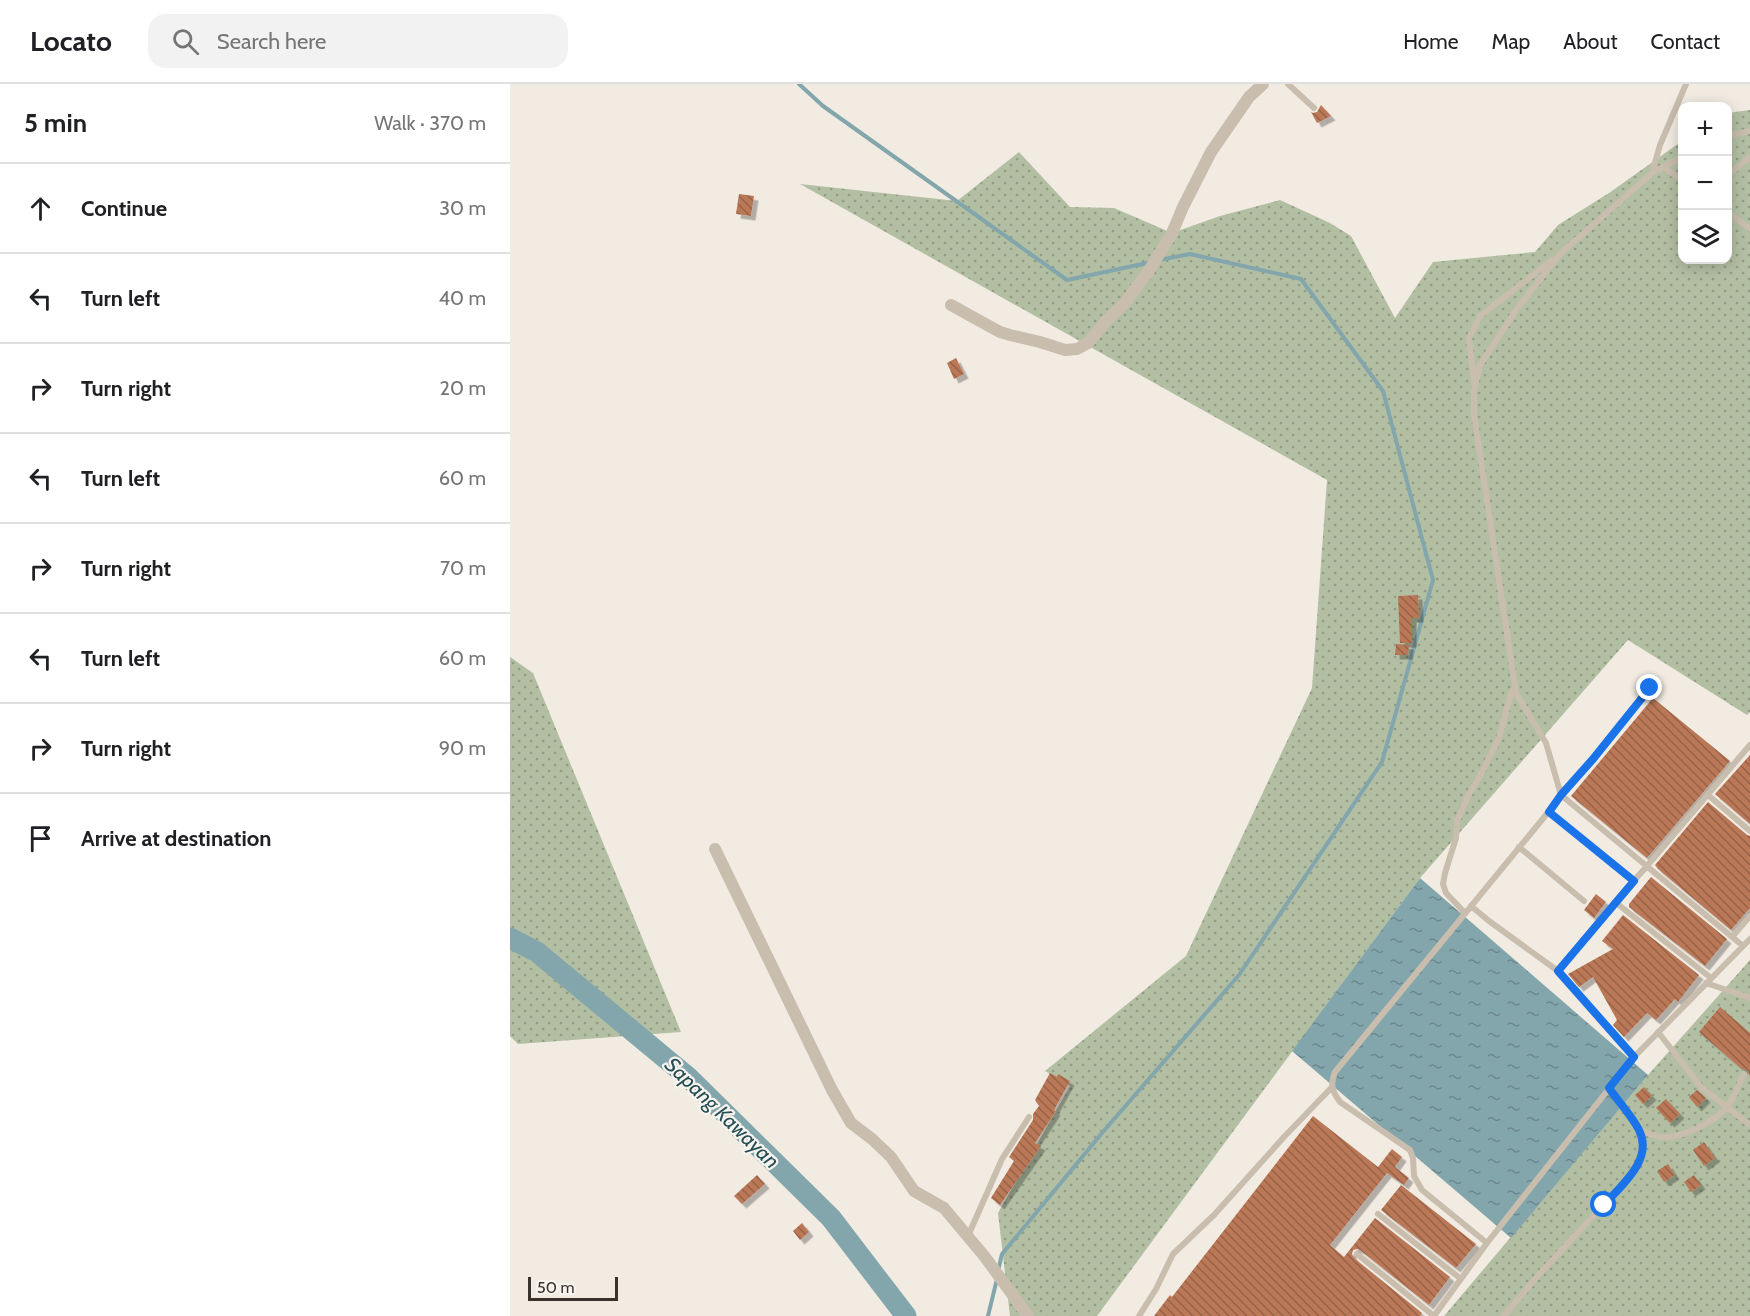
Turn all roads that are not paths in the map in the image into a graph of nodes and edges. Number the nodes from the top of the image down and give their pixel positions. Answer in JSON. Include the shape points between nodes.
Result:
{"nodes":[{"id":1,"x":1263,"y":84,"type":"edge"},
{"id":2,"x":1288,"y":84,"type":"edge"},
{"id":3,"x":1686,"y":84,"type":"edge"},
{"id":4,"x":1314,"y":108,"type":"dead end"},
{"id":5,"x":1750,"y":131,"type":"edge"},
{"id":6,"x":1732,"y":135,"type":"edge"},
{"id":7,"x":1750,"y":157,"type":"edge"},
{"id":8,"x":1678,"y":160,"type":"edge"},
{"id":9,"x":1663,"y":167,"type":"junction"},
{"id":10,"x":1732,"y":172,"type":"edge"},
{"id":11,"x":1652,"y":173,"type":"junction"},
{"id":12,"x":1678,"y":177,"type":"edge"},
{"id":13,"x":1732,"y":215,"type":"edge"},
{"id":14,"x":1750,"y":229,"type":"edge"},
{"id":15,"x":1560,"y":254,"type":"junction"},
{"id":16,"x":951,"y":305,"type":"dead end"},
{"id":17,"x":1474,"y":390,"type":"junction"},
{"id":18,"x":1515,"y":687,"type":"junction"},
{"id":19,"x":1650,"y":688,"type":"dead end"},
{"id":20,"x":1750,"y":745,"type":"edge"},
{"id":21,"x":1561,"y":795,"type":"junction"},
{"id":22,"x":1708,"y":795,"type":"junction"},
{"id":23,"x":1549,"y":812,"type":"junction"},
{"id":24,"x":1750,"y":831,"type":"edge"},
{"id":25,"x":1519,"y":847,"type":"junction"},
{"id":26,"x":715,"y":849,"type":"dead end"},
{"id":27,"x":1647,"y":866,"type":"junction"},
{"id":28,"x":1634,"y":881,"type":"junction"},
{"id":29,"x":1584,"y":901,"type":"dead end"},
{"id":30,"x":1615,"y":902,"type":"junction"},
{"id":31,"x":1471,"y":906,"type":"junction"},
{"id":32,"x":1466,"y":913,"type":"junction"},
{"id":33,"x":1750,"y":916,"type":"edge"},
{"id":34,"x":1732,"y":937,"type":"junction"},
{"id":35,"x":1750,"y":939,"type":"edge"},
{"id":36,"x":1743,"y":946,"type":"junction"},
{"id":37,"x":1558,"y":971,"type":"junction"},
{"id":38,"x":1709,"y":981,"type":"junction"},
{"id":39,"x":1750,"y":998,"type":"edge"},
{"id":40,"x":1658,"y":1032,"type":"junction"},
{"id":41,"x":1634,"y":1057,"type":"junction"},
{"id":42,"x":1744,"y":1074,"type":"dead end"},
{"id":43,"x":1332,"y":1087,"type":"junction"},
{"id":44,"x":1609,"y":1088,"type":"junction"},
{"id":45,"x":1726,"y":1108,"type":"junction"},
{"id":46,"x":1029,"y":1117,"type":"dead end"},
{"id":47,"x":1750,"y":1125,"type":"edge"},
{"id":48,"x":1639,"y":1130,"type":"junction"},
{"id":49,"x":1378,"y":1214,"type":"dead end"},
{"id":50,"x":968,"y":1236,"type":"junction"},
{"id":51,"x":1487,"y":1243,"type":"junction"},
{"id":52,"x":1357,"y":1254,"type":"dead end"},
{"id":53,"x":1461,"y":1279,"type":"junction"},
{"id":54,"x":1028,"y":1316,"type":"edge"},
{"id":55,"x":1138,"y":1316,"type":"edge"},
{"id":56,"x":1434,"y":1316,"type":"edge"},
{"id":57,"x":1504,"y":1316,"type":"edge"}],
"edges":[{"from":1,"to":16,"type":"street","via":[[1249,97],[1211,152],[1150,269],[1088,343],[1065,350],[1010,335]]},
{"from":2,"to":4,"type":"lane"},
{"from":3,"to":11,"type":"lane"},
{"from":5,"to":6,"type":"lane"},
{"from":7,"to":10,"type":"lane"},
{"from":8,"to":9,"type":"lane"},
{"from":9,"to":11,"type":"lane"},
{"from":9,"to":12,"type":"lane"},
{"from":11,"to":15,"type":"lane"},
{"from":13,"to":14,"type":"lane"},
{"from":15,"to":17,"type":"lane","via":[[1480,365]]},
{"from":15,"to":17,"type":"lane","via":[[1480,316],[1469,338]]},
{"from":17,"to":18,"type":"lane","via":[[1474,414]]},
{"from":18,"to":21,"type":"lane","via":[[1546,743]]},
{"from":18,"to":32,"type":"lane","via":[[1499,738],[1457,821],[1445,873],[1446,893]]},
{"from":19,"to":21,"type":"lane"},
{"from":20,"to":22,"type":"lane"},
{"from":21,"to":23,"type":"lane"},
{"from":21,"to":27,"type":"lane"},
{"from":22,"to":24,"type":"lane"},
{"from":22,"to":27,"type":"lane"},
{"from":23,"to":25,"type":"lane"},
{"from":23,"to":28,"type":"lane"},
{"from":25,"to":29,"type":"lane"},
{"from":25,"to":31,"type":"lane"},
{"from":26,"to":50,"type":"street","via":[[846,1116],[891,1157],[914,1191],[944,1208]]},
{"from":27,"to":28,"type":"lane"},
{"from":27,"to":34,"type":"lane"},
{"from":28,"to":30,"type":"lane"},
{"from":30,"to":37,"type":"lane"},
{"from":30,"to":38,"type":"lane"},
{"from":31,"to":32,"type":"lane"},
{"from":31,"to":37,"type":"lane"},
{"from":32,"to":43,"type":"lane","via":[[1335,1072]]},
{"from":33,"to":34,"type":"lane"},
{"from":34,"to":36,"type":"lane"},
{"from":35,"to":36,"type":"lane"},
{"from":36,"to":38,"type":"lane"},
{"from":37,"to":41,"type":"lane"},
{"from":38,"to":39,"type":"lane"},
{"from":38,"to":40,"type":"lane"},
{"from":40,"to":41,"type":"lane"},
{"from":40,"to":45,"type":"lane","via":[[1701,1087]]},
{"from":41,"to":44,"type":"lane"},
{"from":42,"to":45,"type":"lane"},
{"from":43,"to":51,"type":"lane","via":[[1340,1102],[1410,1150],[1414,1176],[1422,1190]]},
{"from":43,"to":55,"type":"lane","via":[[1173,1254]]},
{"from":44,"to":48,"type":"lane"},
{"from":44,"to":51,"type":"lane"},
{"from":45,"to":47,"type":"lane"},
{"from":45,"to":48,"type":"lane","via":[[1693,1130],[1670,1137]]},
{"from":46,"to":50,"type":"lane","via":[[1002,1159]]},
{"from":48,"to":57,"type":"lane","via":[[1642,1156],[1634,1172]]},
{"from":49,"to":53,"type":"lane"},
{"from":50,"to":54,"type":"street"},
{"from":51,"to":53,"type":"lane"},
{"from":52,"to":56,"type":"lane"},
{"from":53,"to":56,"type":"lane"}]}
